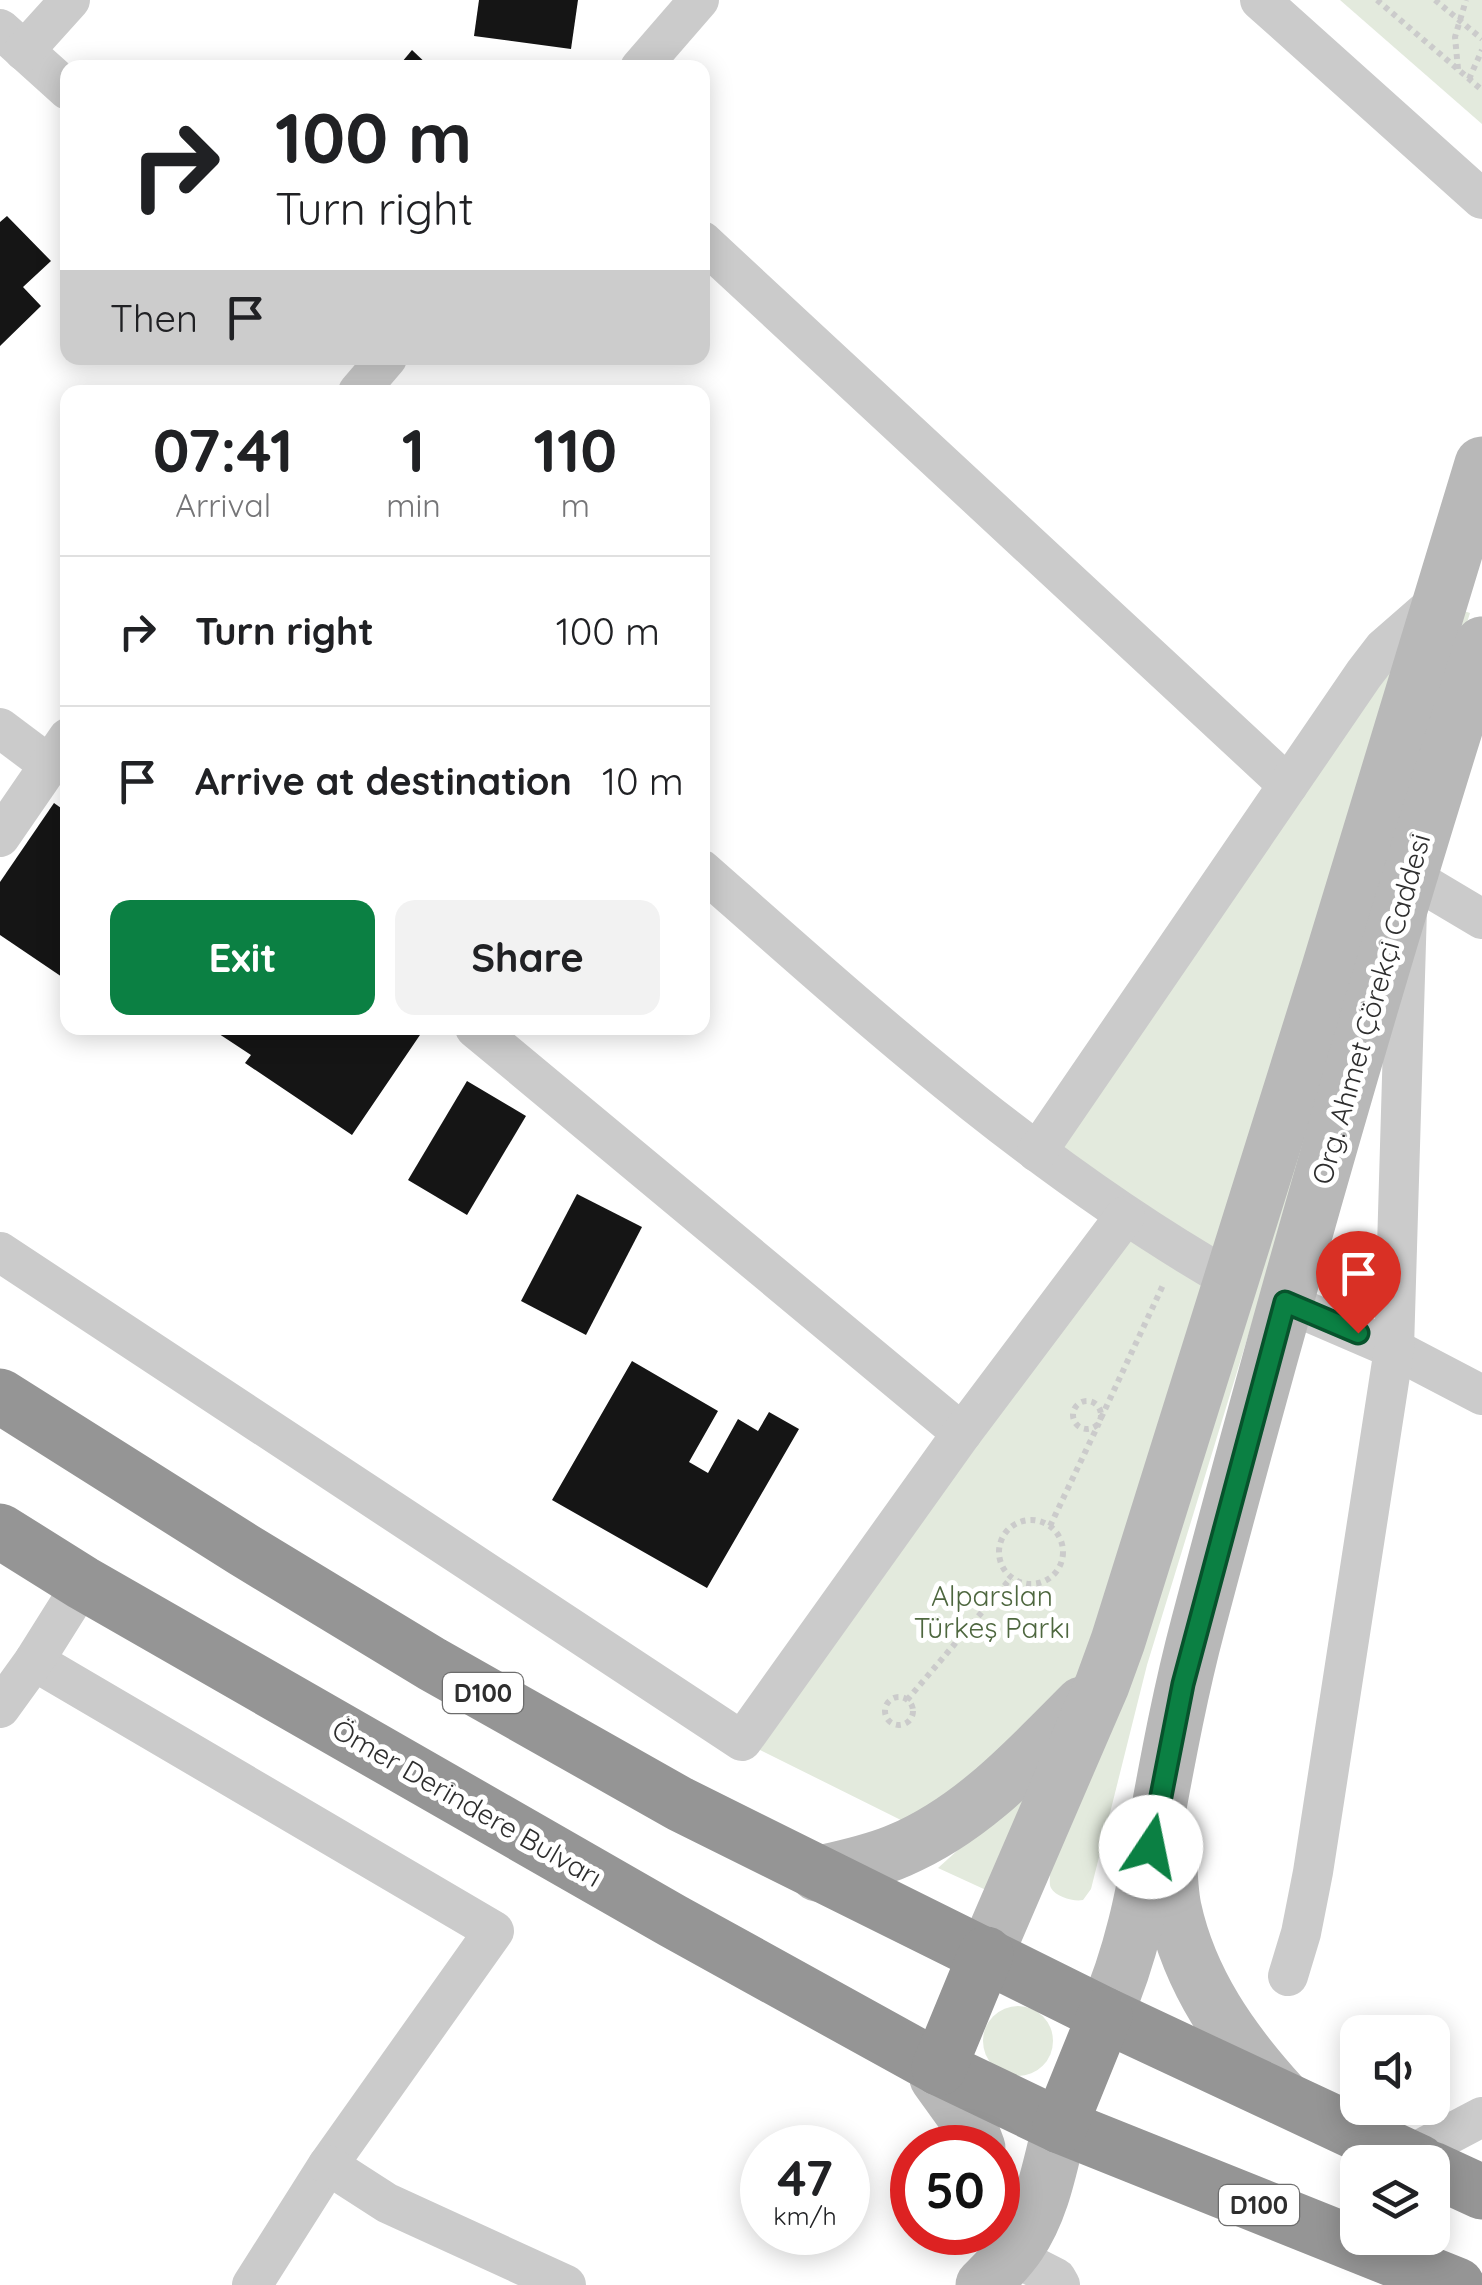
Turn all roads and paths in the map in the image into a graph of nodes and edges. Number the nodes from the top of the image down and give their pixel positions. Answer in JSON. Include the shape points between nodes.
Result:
{"nodes":[{"id":1,"x":70,"y":0,"type":"edge"},
{"id":2,"x":699,"y":0,"type":"edge"},
{"id":3,"x":1260,"y":0,"type":"edge"},
{"id":4,"x":1435,"y":0,"type":"edge"},
{"id":5,"x":1466,"y":0,"type":"edge"},
{"id":6,"x":1378,"y":1,"type":"edge"},
{"id":7,"x":1459,"y":20,"type":"junction"},
{"id":8,"x":1482,"y":39,"type":"edge"},
{"id":9,"x":12,"y":40,"type":"edge"},
{"id":10,"x":1482,"y":50,"type":"edge"},
{"id":11,"x":647,"y":60,"type":"edge"},
{"id":12,"x":1458,"y":70,"type":"junction"},
{"id":13,"x":1469,"y":79,"type":"junction"},
{"id":14,"x":60,"y":83,"type":"edge"},
{"id":15,"x":1482,"y":90,"type":"edge"},
{"id":16,"x":1482,"y":199,"type":"edge"},
{"id":17,"x":710,"y":249,"type":"edge"},
{"id":18,"x":1482,"y":464,"type":"edge"},
{"id":19,"x":1461,"y":606,"type":"edge"},
{"id":20,"x":1482,"y":644,"type":"edge"},
{"id":21,"x":0,"y":728,"type":"edge"},
{"id":22,"x":58,"y":751,"type":"edge"},
{"id":23,"x":1288,"y":786,"type":"junction"},
{"id":24,"x":0,"y":837,"type":"edge"},
{"id":25,"x":1408,"y":875,"type":"junction"},
{"id":26,"x":710,"y":877,"type":"edge"},
{"id":27,"x":1482,"y":920,"type":"edge"},
{"id":28,"x":483,"y":1035,"type":"edge"},
{"id":29,"x":1037,"y":1152,"type":"junction"},
{"id":30,"x":1125,"y":1216,"type":"junction"},
{"id":31,"x":1180,"y":1251,"type":"junction"},
{"id":32,"x":0,"y":1252,"type":"edge"},
{"id":33,"x":1230,"y":1280,"type":"junction"},
{"id":34,"x":1285,"y":1302,"type":"junction"},
{"id":35,"x":1394,"y":1349,"type":"junction"},
{"id":36,"x":1482,"y":1395,"type":"edge"},
{"id":37,"x":0,"y":1396,"type":"edge"},
{"id":38,"x":1100,"y":1420,"type":"junction"},
{"id":39,"x":962,"y":1433,"type":"junction"},
{"id":40,"x":1050,"y":1526,"type":"junction"},
{"id":41,"x":0,"y":1531,"type":"edge"},
{"id":42,"x":1011,"y":1578,"type":"junction"},
{"id":43,"x":83,"y":1583,"type":"junction"},
{"id":44,"x":34,"y":1661,"type":"junction"},
{"id":45,"x":1102,"y":1684,"type":"junction"},
{"id":46,"x":907,"y":1700,"type":"junction"},
{"id":47,"x":0,"y":1708,"type":"edge"},
{"id":48,"x":1172,"y":1734,"type":"junction"},
{"id":49,"x":817,"y":1874,"type":"junction"},
{"id":50,"x":986,"y":1954,"type":"junction"},
{"id":51,"x":1288,"y":1976,"type":"dead end"},
{"id":52,"x":1105,"y":2015,"type":"junction"},
{"id":53,"x":939,"y":2068,"type":"junction"},
{"id":54,"x":1282,"y":2096,"type":"junction"},
{"id":55,"x":1482,"y":2117,"type":"edge"},
{"id":56,"x":969,"y":2125,"type":"edge"},
{"id":57,"x":1060,"y":2126,"type":"junction"},
{"id":58,"x":1382,"y":2145,"type":"edge"},
{"id":59,"x":1444,"y":2145,"type":"edge"},
{"id":60,"x":328,"y":2165,"type":"junction"},
{"id":61,"x":1450,"y":2177,"type":"edge"},
{"id":62,"x":1482,"y":2192,"type":"edge"},
{"id":63,"x":990,"y":2264,"type":"edge"},
{"id":64,"x":1394,"y":2273,"type":"edge"},
{"id":65,"x":252,"y":2285,"type":"edge"},
{"id":66,"x":566,"y":2285,"type":"edge"},
{"id":67,"x":1060,"y":2285,"type":"edge"},
{"id":68,"x":1456,"y":2285,"type":"edge"}],
"edges":[{"from":1,"to":9,"type":"street"},
{"from":2,"to":11,"type":"street"},
{"from":3,"to":16,"type":"street"},
{"from":4,"to":7,"type":"path"},
{"from":5,"to":7,"type":"path"},
{"from":6,"to":12,"type":"path"},
{"from":7,"to":8,"type":"path"},
{"from":7,"to":12,"type":"path"},
{"from":9,"to":14,"type":"street"},
{"from":10,"to":13,"type":"path"},
{"from":12,"to":13,"type":"path"},
{"from":13,"to":15,"type":"path"},
{"from":17,"to":23,"type":"street"},
{"from":18,"to":19,"type":"main road","name":"Org. Ahmet Çörekçi Caddesi"},
{"from":19,"to":23,"type":"street","via":[[1384,648]]},
{"from":19,"to":33,"type":"main road","name":"Org. Ahmet Çörekçi Caddesi","via":[[1329,968]]},
{"from":20,"to":25,"type":"main road","name":"Org. Ahmet Çörekçi Caddesi"},
{"from":21,"to":22,"type":"street"},
{"from":22,"to":24,"type":"street"},
{"from":23,"to":29,"type":"street"},
{"from":25,"to":27,"type":"street"},
{"from":25,"to":34,"type":"main road","name":"Org. Ahmet Çörekçi Caddesi"},
{"from":25,"to":35,"type":"street"},
{"from":26,"to":29,"type":"street","via":[[905,1049]]},
{"from":28,"to":39,"type":"street"},
{"from":29,"to":30,"type":"street"},
{"from":30,"to":31,"type":"street"},
{"from":30,"to":39,"type":"street"},
{"from":31,"to":33,"type":"street"},
{"from":31,"to":38,"type":"path"},
{"from":32,"to":39,"type":"street","via":[[742,1741]]},
{"from":33,"to":45,"type":"main road","name":"Org. Ahmet Çörekçi Caddesi"},
{"from":34,"to":35,"type":"street"},
{"from":34,"to":48,"type":"main road","name":"Org. Ahmet Çörekçi Caddesi"},
{"from":35,"to":36,"type":"street"},
{"from":35,"to":51,"type":"street","via":[[1313,1872]]},
{"from":37,"to":49,"type":"highway","number":"D100","via":[[432,1664]]},
{"from":38,"to":38,"type":"path","via":[[1093,1402],[1074,1410],[1082,1428]]},
{"from":38,"to":40,"type":"path"},
{"from":40,"to":42,"type":"path","via":[[1029,1520],[1008,1528],[999,1560]]},
{"from":40,"to":42,"type":"path","via":[[1063,1552],[1057,1572],[1030,1585]]},
{"from":41,"to":43,"type":"highway","name":"Ömer Derindere Bulvarı","number":"D100"},
{"from":42,"to":46,"type":"path"},
{"from":43,"to":44,"type":"street"},
{"from":43,"to":53,"type":"highway","name":"Ömer Derindere Bulvarı","number":"D100"},
{"from":44,"to":47,"type":"street"},
{"from":44,"to":60,"type":"street","via":[[494,1930]]},
{"from":45,"to":49,"type":"main road","name":"Org. Ahmet Çörekçi Caddesi","via":[[1016,1771],[956,1819],[898,1851]]},
{"from":45,"to":50,"type":"main road","name":"Org. Ahmet Çörekçi Caddesi"},
{"from":46,"to":46,"type":"path","via":[[889,1701],[891,1722],[910,1719]]},
{"from":48,"to":52,"type":"main road","name":"Org. Ahmet Çörekçi Caddesi","via":[[1138,1922]]},
{"from":48,"to":54,"type":"main road","via":[[1173,1904],[1189,1960],[1224,2025]]},
{"from":49,"to":50,"type":"highway","number":"D100"},
{"from":50,"to":52,"type":"highway","number":"D100"},
{"from":50,"to":53,"type":"highway"},
{"from":52,"to":54,"type":"highway","number":"D100"},
{"from":52,"to":57,"type":"highway"},
{"from":53,"to":56,"type":"main road","via":[[937,2078]]},
{"from":53,"to":57,"type":"highway","number":"D100"},
{"from":54,"to":58,"type":"highway","number":"D100"},
{"from":55,"to":59,"type":"street"},
{"from":57,"to":63,"type":"main road","via":[[1034,2216]]},
{"from":57,"to":64,"type":"highway","number":"D100"},
{"from":60,"to":65,"type":"street"},
{"from":60,"to":66,"type":"street","via":[[387,2203]]},
{"from":61,"to":62,"type":"highway","number":"D100"},
{"from":63,"to":67,"type":"street","via":[[1056,2278]]},
{"from":64,"to":68,"type":"highway","number":"D100"}]}
